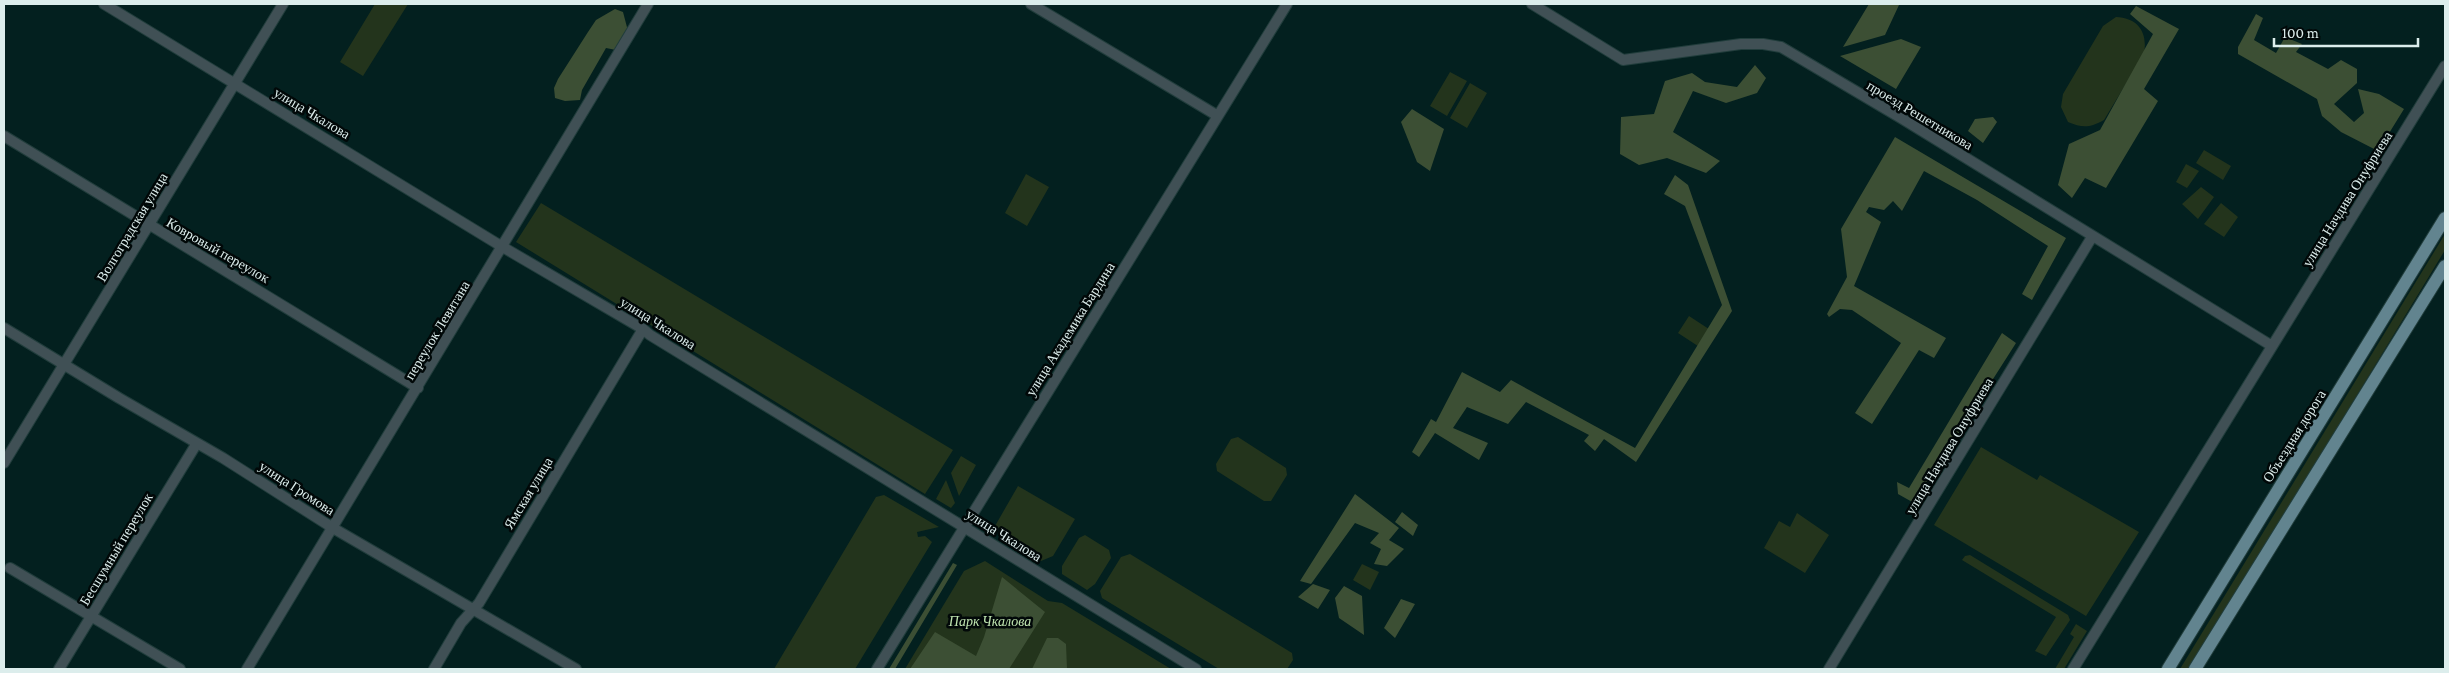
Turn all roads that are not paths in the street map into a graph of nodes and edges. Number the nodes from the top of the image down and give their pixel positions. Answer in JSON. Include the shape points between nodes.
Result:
{"nodes":[{"id":1,"x":104,"y":4,"type":"edge"},
{"id":2,"x":283,"y":4,"type":"edge"},
{"id":3,"x":648,"y":4,"type":"edge"},
{"id":4,"x":1031,"y":4,"type":"edge"},
{"id":5,"x":1287,"y":4,"type":"edge"},
{"id":6,"x":1532,"y":4,"type":"edge"},
{"id":7,"x":2445,"y":66,"type":"edge"},
{"id":8,"x":236,"y":83,"type":"junction"},
{"id":9,"x":1218,"y":116,"type":"junction"},
{"id":10,"x":4,"y":136,"type":"edge"},
{"id":11,"x":2445,"y":218,"type":"edge"},
{"id":12,"x":149,"y":226,"type":"junction"},
{"id":13,"x":2092,"y":237,"type":"junction"},
{"id":14,"x":501,"y":246,"type":"junction"},
{"id":15,"x":2445,"y":266,"type":"edge"},
{"id":16,"x":4,"y":328,"type":"edge"},
{"id":17,"x":643,"y":329,"type":"junction"},
{"id":18,"x":2272,"y":346,"type":"junction"},
{"id":19,"x":64,"y":364,"type":"junction"},
{"id":20,"x":418,"y":388,"type":"junction"},
{"id":21,"x":196,"y":443,"type":"junction"},
{"id":22,"x":4,"y":463,"type":"edge"},
{"id":23,"x":964,"y":526,"type":"junction"},
{"id":24,"x":333,"y":528,"type":"junction"},
{"id":25,"x":10,"y":568,"type":"dead end"},
{"id":26,"x":470,"y":610,"type":"junction"},
{"id":27,"x":92,"y":616,"type":"junction"},
{"id":28,"x":59,"y":669,"type":"edge"},
{"id":29,"x":180,"y":669,"type":"edge"},
{"id":30,"x":247,"y":669,"type":"edge"},
{"id":31,"x":434,"y":669,"type":"edge"},
{"id":32,"x":576,"y":669,"type":"edge"},
{"id":33,"x":877,"y":669,"type":"edge"},
{"id":34,"x":1196,"y":669,"type":"edge"},
{"id":35,"x":1829,"y":669,"type":"edge"},
{"id":36,"x":2073,"y":669,"type":"edge"},
{"id":37,"x":2168,"y":669,"type":"edge"},
{"id":38,"x":2195,"y":669,"type":"edge"}],
"edges":[{"from":1,"to":8,"type":"street","name":"улица Чкалова"},
{"from":2,"to":8,"type":"street","name":"Волгоградская улица"},
{"from":3,"to":14,"type":"street","name":"переулок Левитана"},
{"from":4,"to":9,"type":"street"},
{"from":5,"to":9,"type":"street","name":"улица Академика Бардина"},
{"from":6,"to":13,"type":"street","name":"проезд Решетникова","via":[[1623,60],[1741,44],[1781,47]]},
{"from":7,"to":18,"type":"street","name":"улица Начдива Онуфриева"},
{"from":8,"to":12,"type":"street","name":"Волгоградская улица"},
{"from":8,"to":14,"type":"street","name":"улица Чкалова"},
{"from":9,"to":23,"type":"street","name":"улица Академика Бардина"},
{"from":10,"to":12,"type":"street","name":"Ковровый переулок"},
{"from":11,"to":37,"type":"main road","name":"Объездная дорога"},
{"from":12,"to":19,"type":"street","name":"Волгоградская улица"},
{"from":12,"to":20,"type":"street","name":"Ковровый переулок"},
{"from":13,"to":18,"type":"street","name":"проезд Решетникова"},
{"from":13,"to":35,"type":"street","name":"улица Начдива Онуфриева"},
{"from":14,"to":17,"type":"street","name":"улица Чкалова"},
{"from":14,"to":20,"type":"street","name":"переулок Левитана"},
{"from":15,"to":38,"type":"main road"},
{"from":16,"to":19,"type":"street","name":"улица Громова"},
{"from":17,"to":23,"type":"street","name":"улица Чкалова"},
{"from":17,"to":26,"type":"street","name":"Ямская улица","via":[[479,603]]},
{"from":18,"to":36,"type":"street","name":"улица Начдива Онуфриева"},
{"from":19,"to":21,"type":"street","name":"улица Громова"},
{"from":19,"to":22,"type":"street","name":"Волгоградская улица"},
{"from":20,"to":24,"type":"street","name":"переулок Левитана"},
{"from":21,"to":24,"type":"street","name":"улица Громова"},
{"from":21,"to":27,"type":"street","name":"Бесшумный переулок"},
{"from":23,"to":33,"type":"street","name":"улица Академика Бардина"},
{"from":23,"to":34,"type":"street","name":"улица Чкалова"},
{"from":24,"to":26,"type":"street","name":"улица Громова"},
{"from":24,"to":30,"type":"street","name":"переулок Левитана"},
{"from":25,"to":27,"type":"street"},
{"from":26,"to":31,"type":"street","name":"Ямская улица"},
{"from":26,"to":32,"type":"street","name":"улица Громова"},
{"from":27,"to":28,"type":"street","name":"Бесшумный переулок"},
{"from":27,"to":29,"type":"street"}]}
